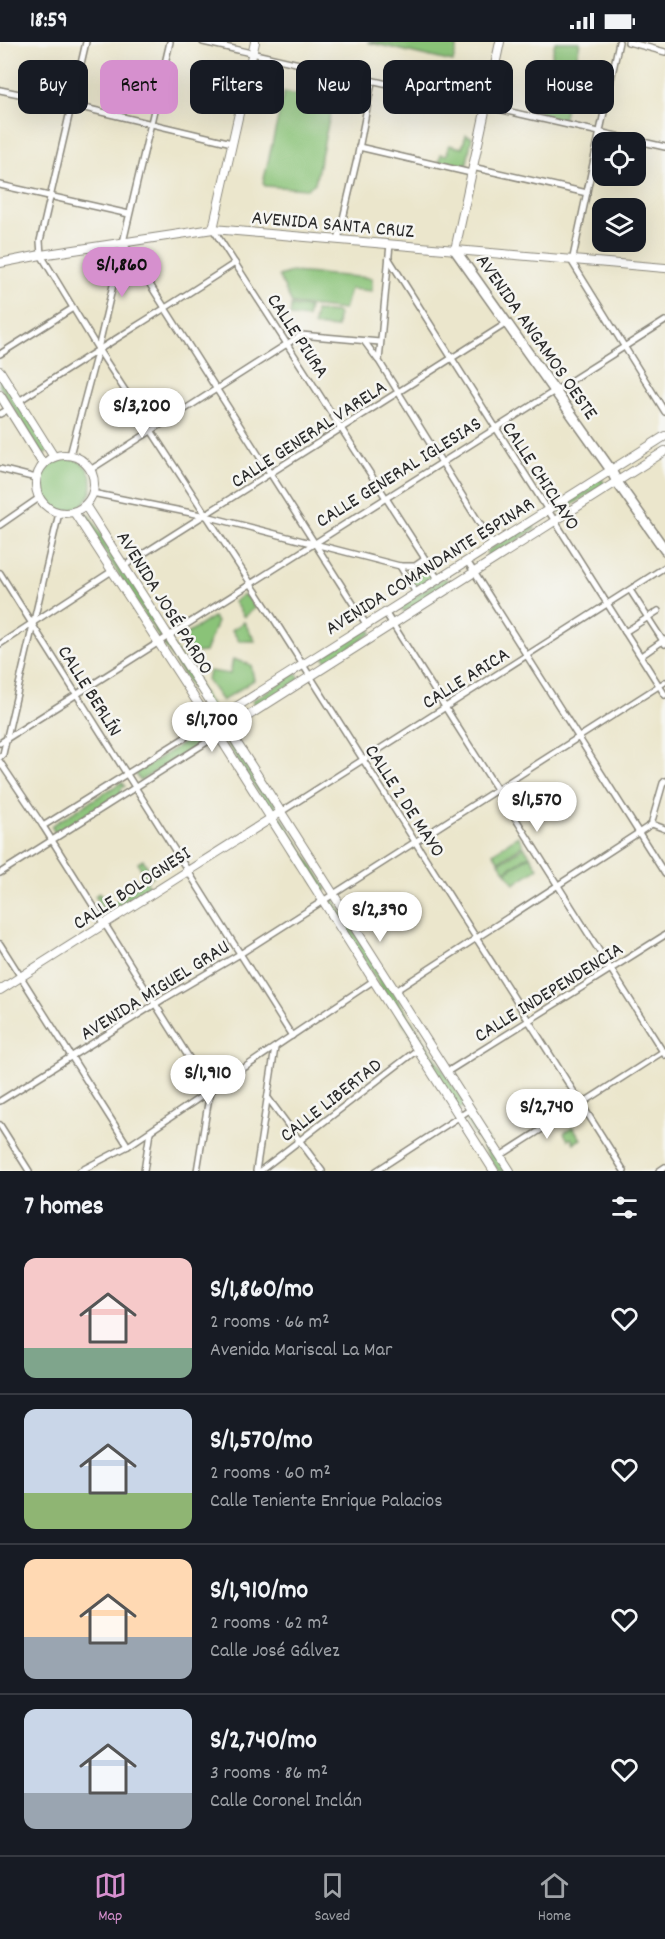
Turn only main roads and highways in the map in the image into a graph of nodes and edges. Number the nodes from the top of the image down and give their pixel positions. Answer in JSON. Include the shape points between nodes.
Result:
{"nodes":[{"id":1,"x":255,"y":42,"type":"edge"},
{"id":2,"x":500,"y":42,"type":"edge"},
{"id":3,"x":213,"y":229,"type":"junction"},
{"id":4,"x":455,"y":250,"type":"junction"},
{"id":5,"x":0,"y":263,"type":"edge"},
{"id":6,"x":665,"y":268,"type":"edge"},
{"id":7,"x":0,"y":371,"type":"edge"},
{"id":8,"x":0,"y":395,"type":"edge"},
{"id":9,"x":665,"y":436,"type":"edge"},
{"id":10,"x":665,"y":451,"type":"edge"},
{"id":11,"x":54,"y":457,"type":"junction"},
{"id":12,"x":43,"y":464,"type":"junction"},
{"id":13,"x":611,"y":470,"type":"junction"},
{"id":14,"x":619,"y":481,"type":"junction"},
{"id":15,"x":85,"y":505,"type":"junction"},
{"id":16,"x":74,"y":512,"type":"junction"},
{"id":17,"x":665,"y":540,"type":"edge"},
{"id":18,"x":665,"y":550,"type":"edge"},
{"id":19,"x":220,"y":717,"type":"junction"},
{"id":20,"x":210,"y":722,"type":"junction"},
{"id":21,"x":228,"y":729,"type":"junction"},
{"id":22,"x":218,"y":735,"type":"junction"},
{"id":23,"x":281,"y":812,"type":"junction"},
{"id":24,"x":270,"y":819,"type":"junction"},
{"id":25,"x":0,"y":990,"type":"edge"},
{"id":26,"x":494,"y":1171,"type":"edge"},
{"id":27,"x":510,"y":1171,"type":"edge"}],
"edges":[{"from":1,"to":3,"type":"main road"},
{"from":2,"to":4,"type":"main road","name":"AVENIDA ANGAMOS OESTE"},
{"from":3,"to":4,"type":"main road","name":"AVENIDA SANTA CRUZ"},
{"from":3,"to":5,"type":"main road","name":"AVENIDA SANTA CRUZ"},
{"from":4,"to":6,"type":"main road","name":"AVENIDA SANTA CRUZ"},
{"from":4,"to":13,"type":"main road","name":"AVENIDA ANGAMOS OESTE"},
{"from":7,"to":11,"type":"main road"},
{"from":8,"to":12,"type":"main road"},
{"from":9,"to":13,"type":"main road","name":"AVENIDA COMANDANTE ESPINAR"},
{"from":10,"to":14,"type":"main road","name":"AVENIDA COMANDANTE ESPINAR"},
{"from":11,"to":12,"type":"main road"},
{"from":11,"to":15,"type":"main road","via":[[70,455],[90,470],[94,483]]},
{"from":12,"to":16,"type":"main road","via":[[36,478],[39,498],[59,513]]},
{"from":13,"to":14,"type":"main road","name":"AVENIDA ANGAMOS OESTE"},
{"from":13,"to":19,"type":"main road","name":"AVENIDA COMANDANTE ESPINAR"},
{"from":14,"to":17,"type":"main road","name":"AVENIDA ANGAMOS OESTE"},
{"from":14,"to":18,"type":"main road","name":"AVENIDA ANGAMOS OESTE"},
{"from":14,"to":21,"type":"main road","name":"AVENIDA COMANDANTE ESPINAR"},
{"from":15,"to":16,"type":"main road"},
{"from":15,"to":19,"type":"main road","name":"AVENIDA JOSÉ PARDO"},
{"from":16,"to":20,"type":"main road","name":"AVENIDA JOSÉ PARDO"},
{"from":19,"to":20,"type":"main road","name":"AVENIDA COMANDANTE ESPINAR"},
{"from":19,"to":21,"type":"main road","name":"AVENIDA JOSÉ PARDO"},
{"from":20,"to":22,"type":"main road","name":"AVENIDA JOSÉ PARDO"},
{"from":21,"to":22,"type":"main road","name":"AVENIDA COMANDANTE ESPINAR"},
{"from":21,"to":23,"type":"main road","name":"AVENIDA JOSÉ PARDO"},
{"from":22,"to":24,"type":"main road","name":"AVENIDA JOSÉ PARDO"},
{"from":23,"to":24,"type":"main road","name":"CALLE BOLOGNESI"},
{"from":23,"to":27,"type":"main road","name":"AVENIDA JOSÉ PARDO"},
{"from":24,"to":25,"type":"main road","name":"CALLE BOLOGNESI"},
{"from":24,"to":26,"type":"main road","name":"AVENIDA JOSÉ PARDO"}]}
